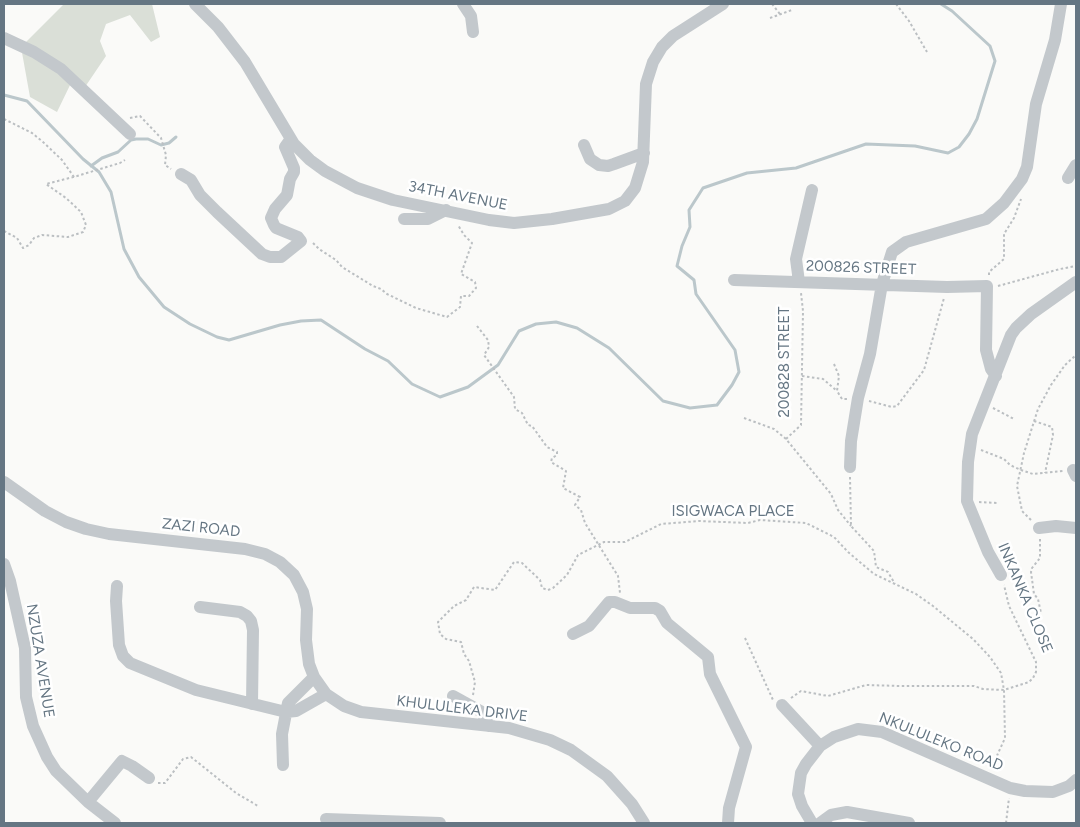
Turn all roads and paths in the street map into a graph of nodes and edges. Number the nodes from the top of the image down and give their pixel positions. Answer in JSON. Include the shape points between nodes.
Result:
{"nodes":[{"id":1,"x":195,"y":4,"type":"edge"},
{"id":2,"x":463,"y":4,"type":"edge"},
{"id":3,"x":723,"y":4,"type":"edge"},
{"id":4,"x":772,"y":4,"type":"edge"},
{"id":5,"x":896,"y":4,"type":"edge"},
{"id":6,"x":1062,"y":4,"type":"edge"},
{"id":7,"x":792,"y":10,"type":"dead end"},
{"id":8,"x":780,"y":14,"type":"junction"},
{"id":9,"x":770,"y":18,"type":"dead end"},
{"id":10,"x":473,"y":32,"type":"dead end"},
{"id":11,"x":4,"y":38,"type":"edge"},
{"id":12,"x":927,"y":52,"type":"dead end"},
{"id":13,"x":4,"y":120,"type":"edge"},
{"id":14,"x":125,"y":129,"type":"joint"},
{"id":15,"x":290,"y":140,"type":"junction"},
{"id":16,"x":584,"y":145,"type":"dead end"},
{"id":17,"x":644,"y":153,"type":"junction"},
{"id":18,"x":125,"y":160,"type":"dead end"},
{"id":19,"x":1076,"y":165,"type":"edge"},
{"id":20,"x":181,"y":174,"type":"joint"},
{"id":21,"x":75,"y":176,"type":"junction"},
{"id":22,"x":1068,"y":178,"type":"dead end"},
{"id":23,"x":1022,"y":179,"type":"junction"},
{"id":24,"x":812,"y":190,"type":"dead end"},
{"id":25,"x":446,"y":210,"type":"junction"},
{"id":26,"x":404,"y":218,"type":"dead end"},
{"id":27,"x":457,"y":225,"type":"dead end"},
{"id":28,"x":4,"y":231,"type":"edge"},
{"id":29,"x":311,"y":238,"type":"dead end"},
{"id":30,"x":1076,"y":266,"type":"edge"},
{"id":31,"x":734,"y":280,"type":"dead end"},
{"id":32,"x":799,"y":282,"type":"junction"},
{"id":33,"x":1076,"y":282,"type":"edge"},
{"id":34,"x":882,"y":284,"type":"junction"},
{"id":35,"x":947,"y":286,"type":"junction"},
{"id":36,"x":987,"y":286,"type":"junction"},
{"id":37,"x":477,"y":326,"type":"dead end"},
{"id":38,"x":1076,"y":355,"type":"edge"},
{"id":39,"x":834,"y":364,"type":"dead end"},
{"id":40,"x":802,"y":376,"type":"junction"},
{"id":41,"x":996,"y":376,"type":"junction"},
{"id":42,"x":837,"y":391,"type":"junction"},
{"id":43,"x":858,"y":398,"type":"junction"},
{"id":44,"x":984,"y":404,"type":"junction"},
{"id":45,"x":744,"y":418,"type":"dead end"},
{"id":46,"x":1014,"y":419,"type":"dead end"},
{"id":47,"x":1034,"y":420,"type":"junction"},
{"id":48,"x":786,"y":439,"type":"junction"},
{"id":49,"x":970,"y":446,"type":"junction"},
{"id":50,"x":850,"y":467,"type":"joint"},
{"id":51,"x":1020,"y":470,"type":"junction"},
{"id":52,"x":1045,"y":472,"type":"junction"},
{"id":53,"x":1075,"y":473,"type":"edge"},
{"id":54,"x":4,"y":482,"type":"edge"},
{"id":55,"x":967,"y":501,"type":"junction"},
{"id":56,"x":998,"y":503,"type":"dead end"},
{"id":57,"x":851,"y":526,"type":"junction"},
{"id":58,"x":1039,"y":528,"type":"junction"},
{"id":59,"x":1076,"y":528,"type":"edge"},
{"id":60,"x":598,"y":546,"type":"junction"},
{"id":61,"x":4,"y":564,"type":"edge"},
{"id":62,"x":1001,"y":575,"type":"joint"},
{"id":63,"x":895,"y":584,"type":"junction"},
{"id":64,"x":117,"y":586,"type":"dead end"},
{"id":65,"x":620,"y":604,"type":"junction"},
{"id":66,"x":200,"y":607,"type":"dead end"},
{"id":67,"x":1041,"y":613,"type":"dead end"},
{"id":68,"x":573,"y":634,"type":"dead end"},
{"id":69,"x":745,"y":638,"type":"dead end"},
{"id":70,"x":314,"y":677,"type":"junction"},
{"id":71,"x":1004,"y":690,"type":"junction"},
{"id":72,"x":326,"y":694,"type":"junction"},
{"id":73,"x":453,"y":696,"type":"dead end"},
{"id":74,"x":252,"y":704,"type":"junction"},
{"id":75,"x":467,"y":704,"type":"junction"},
{"id":76,"x":782,"y":705,"type":"junction"},
{"id":77,"x":286,"y":712,"type":"junction"},
{"id":78,"x":489,"y":726,"type":"junction"},
{"id":79,"x":820,"y":746,"type":"junction"},
{"id":80,"x":282,"y":765,"type":"dead end"},
{"id":81,"x":149,"y":778,"type":"joint"},
{"id":82,"x":987,"y":778,"type":"junction"},
{"id":83,"x":1076,"y":780,"type":"edge"},
{"id":84,"x":1010,"y":788,"type":"junction"},
{"id":85,"x":88,"y":802,"type":"junction"},
{"id":86,"x":258,"y":806,"type":"dead end"},
{"id":87,"x":326,"y":819,"type":"dead end"},
{"id":88,"x":114,"y":823,"type":"edge"},
{"id":89,"x":440,"y":823,"type":"edge"},
{"id":90,"x":644,"y":823,"type":"edge"},
{"id":91,"x":728,"y":823,"type":"edge"},
{"id":92,"x":812,"y":823,"type":"edge"},
{"id":93,"x":820,"y":823,"type":"edge"},
{"id":94,"x":909,"y":823,"type":"edge"},
{"id":95,"x":1006,"y":823,"type":"edge"}],
"edges":[{"from":1,"to":15,"type":"street","name":"34TH AVENUE","via":[[240,54]]},
{"from":2,"to":10,"type":"street","via":[[471,16]]},
{"from":3,"to":17,"type":"street","name":"34TH AVENUE","via":[[680,30],[656,56],[646,84]]},
{"from":4,"to":8,"type":"path"},
{"from":5,"to":12,"type":"path"},
{"from":6,"to":23,"type":"street","via":[[1057,35],[1036,104],[1027,167]]},
{"from":7,"to":8,"type":"path"},
{"from":8,"to":9,"type":"path"},
{"from":11,"to":14,"type":"street","via":[[61,69]]},
{"from":13,"to":21,"type":"path","via":[[32,133]]},
{"from":14,"to":20,"type":"path","via":[[128,119],[140,116],[161,138],[165,165]]},
{"from":15,"to":20,"type":"street","via":[[285,147],[294,172],[287,195],[272,218],[276,228],[301,240],[281,257],[262,254],[200,195],[191,180]]},
{"from":15,"to":25,"type":"street","name":"34TH AVENUE","via":[[310,160],[357,188],[393,200]]},
{"from":16,"to":17,"type":"street","via":[[590,159],[600,165],[608,166]]},
{"from":17,"to":25,"type":"street","name":"34TH AVENUE","via":[[638,181],[630,196],[609,209],[514,223]]},
{"from":18,"to":21,"type":"path"},
{"from":19,"to":22,"type":"street"},
{"from":21,"to":28,"type":"path","via":[[46,184],[81,212],[86,225],[83,232],[68,237],[42,235],[23,248],[14,235]]},
{"from":23,"to":34,"type":"street","via":[[1004,203],[986,218],[895,248],[889,257]]},
{"from":23,"to":36,"type":"path","via":[[1021,201],[1004,234],[1005,256],[989,272]]},
{"from":24,"to":32,"type":"street","via":[[796,259]]},
{"from":25,"to":26,"type":"street","via":[[428,218]]},
{"from":27,"to":29,"type":"path","via":[[472,243],[461,274],[476,285],[469,296],[461,296],[460,307],[447,317],[409,305],[373,286],[319,250]]},
{"from":30,"to":36,"type":"path","via":[[1001,286]]},
{"from":31,"to":32,"type":"street","name":"200826 STREET"},
{"from":32,"to":34,"type":"street","name":"200826 STREET"},
{"from":32,"to":40,"type":"path","name":"200828 STREET","via":[[803,311]]},
{"from":33,"to":41,"type":"street","name":"INKANKA CLOSE","via":[[1016,328]]},
{"from":34,"to":35,"type":"street","name":"200826 STREET"},
{"from":34,"to":43,"type":"street","via":[[870,354]]},
{"from":35,"to":36,"type":"street","name":"200826 STREET"},
{"from":35,"to":43,"type":"path","via":[[924,370],[897,406]]},
{"from":36,"to":41,"type":"street","via":[[986,350]]},
{"from":37,"to":60,"type":"path","via":[[488,340],[489,347],[484,356],[514,398],[515,409],[522,413],[547,448],[557,452],[551,462],[566,471],[564,488],[580,497],[575,505],[581,510]]},
{"from":38,"to":47,"type":"path","via":[[1051,385]]},
{"from":39,"to":42,"type":"path","via":[[839,376]]},
{"from":40,"to":42,"type":"path","via":[[823,379]]},
{"from":40,"to":48,"type":"path","name":"200828 STREET","via":[[801,425]]},
{"from":41,"to":44,"type":"street","name":"INKANKA CLOSE"},
{"from":42,"to":43,"type":"path","via":[[842,399]]},
{"from":43,"to":50,"type":"street"},
{"from":44,"to":46,"type":"path"},
{"from":44,"to":49,"type":"street","name":"INKANKA CLOSE"},
{"from":45,"to":48,"type":"path","via":[[774,429]]},
{"from":47,"to":51,"type":"path"},
{"from":47,"to":52,"type":"path","via":[[1052,427]]},
{"from":48,"to":57,"type":"path","via":[[831,494],[838,510]]},
{"from":49,"to":51,"type":"path","via":[[1001,458]]},
{"from":49,"to":55,"type":"street","name":"INKANKA CLOSE"},
{"from":50,"to":57,"type":"path"},
{"from":51,"to":52,"type":"path","via":[[1033,474]]},
{"from":51,"to":58,"type":"path","via":[[1017,486],[1022,510]]},
{"from":52,"to":53,"type":"path"},
{"from":54,"to":70,"type":"street","name":"ZAZI ROAD","via":[[44,511],[86,529],[245,549],[280,562],[294,575],[303,592],[307,609],[307,655]]},
{"from":55,"to":56,"type":"path"},
{"from":55,"to":62,"type":"street","name":"INKANKA CLOSE"},
{"from":57,"to":63,"type":"path","via":[[874,551],[876,567],[888,572]]},
{"from":58,"to":59,"type":"street"},
{"from":58,"to":67,"type":"path","via":[[1040,558],[1031,572]]},
{"from":60,"to":63,"type":"path","name":"ISIGWACA PLACE","via":[[604,542],[625,542],[662,524],[699,521],[748,523],[760,520],[806,523],[834,537],[874,574]]},
{"from":60,"to":65,"type":"path","via":[[618,576]]},
{"from":60,"to":75,"type":"path","via":[[578,555],[567,575],[548,590],[542,588],[540,580],[522,563],[514,562],[495,590],[474,587],[463,603],[454,606],[447,616],[439,620],[440,634],[460,642],[469,661],[474,682],[471,700]]},
{"from":61,"to":85,"type":"street","name":"NZUZA AVENUE","via":[[25,648],[26,697],[33,726],[56,771]]},
{"from":62,"to":71,"type":"path","name":"INKANKA CLOSE","via":[[1009,606],[1037,668],[1028,682]]},
{"from":63,"to":71,"type":"path","name":"ISIGWACA PLACE","via":[[916,594],[973,639],[1001,673]]},
{"from":64,"to":74,"type":"street","via":[[119,645],[123,656],[196,690]]},
{"from":65,"to":68,"type":"street","via":[[609,602],[589,626]]},
{"from":65,"to":91,"type":"street","via":[[660,611],[667,624],[708,657],[710,674],[746,747]]},
{"from":66,"to":74,"type":"street","via":[[240,612],[251,621]]},
{"from":69,"to":76,"type":"path","via":[[774,701]]},
{"from":70,"to":72,"type":"street","name":"KHULULEKA DRIVE"},
{"from":70,"to":77,"type":"street","via":[[288,702]]},
{"from":71,"to":76,"type":"path","via":[[950,685],[866,685],[828,696],[801,692]]},
{"from":71,"to":82,"type":"path","name":"ISIGWACA PLACE","via":[[1005,738]]},
{"from":72,"to":77,"type":"street","via":[[296,711]]},
{"from":72,"to":78,"type":"street","name":"KHULULEKA DRIVE","via":[[361,712]]},
{"from":73,"to":75,"type":"street"},
{"from":74,"to":77,"type":"street"},
{"from":75,"to":78,"type":"street","via":[[482,712]]},
{"from":76,"to":79,"type":"street"},
{"from":77,"to":80,"type":"street"},
{"from":78,"to":90,"type":"street","name":"KHULULEKA DRIVE","via":[[528,732],[571,750],[607,776]]},
{"from":79,"to":82,"type":"street","name":"NKULULEKO ROAD","via":[[846,732],[869,729]]},
{"from":79,"to":92,"type":"street","name":"NKULULEKO ROAD","via":[[806,764],[798,788]]},
{"from":81,"to":85,"type":"street","via":[[122,761]]},
{"from":81,"to":86,"type":"path","via":[[165,783],[183,759],[191,757]]},
{"from":82,"to":84,"type":"street","name":"NKULULEKO ROAD"},
{"from":83,"to":84,"type":"street","name":"NKULULEKO ROAD","via":[[1053,792]]},
{"from":84,"to":95,"type":"path"},
{"from":85,"to":88,"type":"street","name":"NZUZA AVENUE"},
{"from":87,"to":89,"type":"street"},
{"from":93,"to":94,"type":"street","via":[[831,815],[847,812]]}]}
